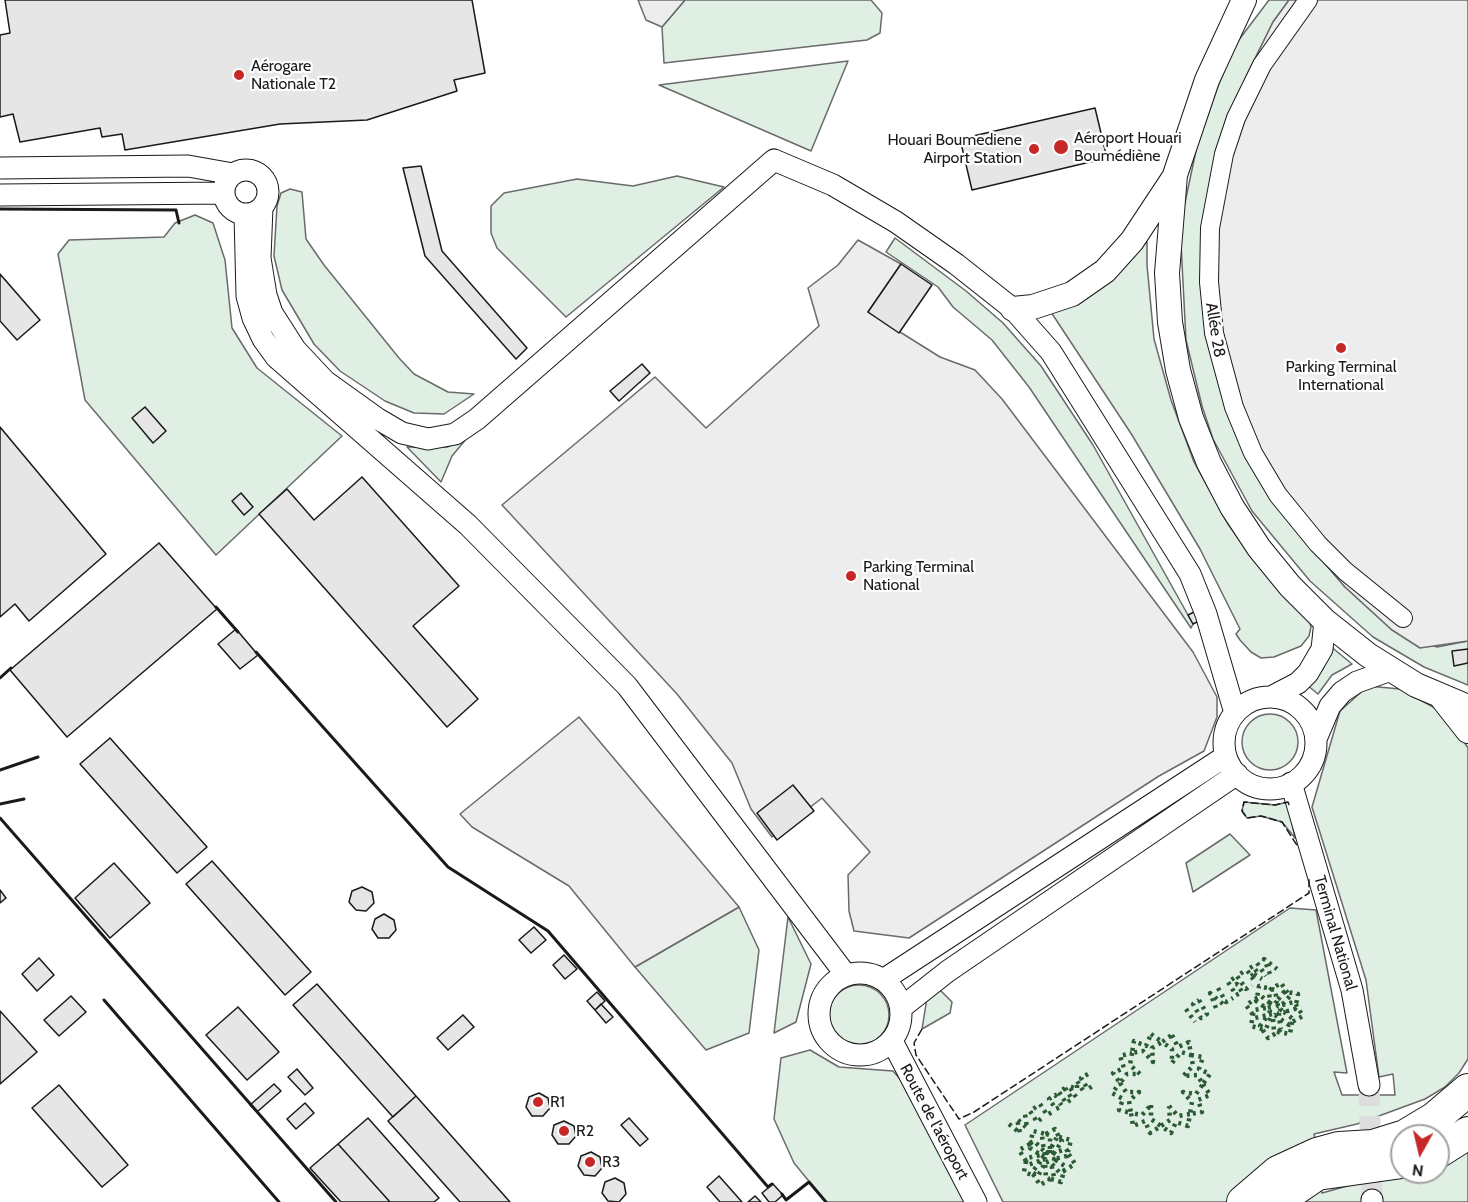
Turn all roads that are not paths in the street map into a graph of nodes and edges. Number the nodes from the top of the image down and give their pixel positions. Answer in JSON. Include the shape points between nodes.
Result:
{"nodes":[{"id":1,"x":1308,"y":0,"type":"edge"},
{"id":2,"x":1242,"y":5,"type":"edge"},
{"id":3,"x":0,"y":168,"type":"edge"},
{"id":4,"x":1176,"y":175,"type":"junction"},
{"id":5,"x":229,"y":183,"type":"junction"},
{"id":6,"x":0,"y":195,"type":"edge"},
{"id":7,"x":253,"y":210,"type":"junction"},
{"id":8,"x":1014,"y":309,"type":"junction"},
{"id":9,"x":1403,"y":618,"type":"dead end"},
{"id":10,"x":1325,"y":621,"type":"junction"},
{"id":11,"x":1391,"y":670,"type":"junction"},
{"id":12,"x":1271,"y":697,"type":"junction"},
{"id":13,"x":1442,"y":698,"type":"junction"},
{"id":14,"x":1468,"y":707,"type":"edge"},
{"id":15,"x":1235,"y":713,"type":"junction"},
{"id":16,"x":1468,"y":731,"type":"edge"},
{"id":17,"x":1316,"y":739,"type":"junction"},
{"id":18,"x":1232,"y":765,"type":"junction"},
{"id":19,"x":1292,"y":783,"type":"junction"},
{"id":20,"x":846,"y":975,"type":"junction"},
{"id":21,"x":883,"y":980,"type":"junction"},
{"id":22,"x":901,"y":1008,"type":"junction"},
{"id":23,"x":892,"y":1041,"type":"junction"},
{"id":24,"x":1369,"y":1085,"type":"tunnel mouth"},
{"id":25,"x":1461,"y":1097,"type":"edge"},
{"id":26,"x":1426,"y":1124,"type":"edge"},
{"id":27,"x":1468,"y":1133,"type":"edge"},
{"id":28,"x":1390,"y":1141,"type":"edge"},
{"id":29,"x":1450,"y":1144,"type":"edge"},
{"id":30,"x":1390,"y":1164,"type":"edge"},
{"id":31,"x":976,"y":1202,"type":"edge"},
{"id":32,"x":1243,"y":1202,"type":"edge"},
{"id":33,"x":1276,"y":1202,"type":"edge"}],
"edges":[{"from":1,"to":9,"type":"street","name":"Allée 28","via":[[1262,65],[1236,118],[1224,154],[1210,237],[1214,333],[1234,407],[1253,453],[1278,495],[1345,571]]},
{"from":2,"to":4,"type":"main road","via":[[1207,80]]},
{"from":3,"to":5,"type":"street","via":[[188,166]]},
{"from":4,"to":8,"type":"main road","via":[[1132,241],[1105,271],[1072,294]]},
{"from":4,"to":10,"type":"main road","via":[[1170,224],[1169,303],[1191,418],[1209,463],[1237,515],[1290,586]]},
{"from":5,"to":6,"type":"street"},
{"from":5,"to":7,"type":"street","via":[[233,209]]},
{"from":5,"to":7,"type":"street","via":[[247,170],[264,179],[268,195]]},
{"from":7,"to":8,"type":"street","via":[[262,277],[272,313],[283,332],[310,366],[342,395],[392,428],[415,438],[442,438],[467,427],[774,160],[833,185],[896,222]]},
{"from":7,"to":20,"type":"street","via":[[247,296],[262,339],[276,357],[468,525],[627,686]]},
{"from":8,"to":15,"type":"street","via":[[1066,372],[1180,555],[1206,614]]},
{"from":10,"to":11,"type":"main road"},
{"from":10,"to":12,"type":"street","via":[[1322,649],[1308,673]]},
{"from":11,"to":13,"type":"main road"},
{"from":11,"to":17,"type":"street","via":[[1342,692],[1330,706]]},
{"from":12,"to":15,"type":"street","via":[[1257,699]]},
{"from":12,"to":17,"type":"street","via":[[1296,705],[1313,726]]},
{"from":13,"to":14,"type":"main road"},
{"from":13,"to":16,"type":"main road"},
{"from":15,"to":18,"type":"street","via":[[1225,734]]},
{"from":17,"to":19,"type":"street","via":[[1310,765]]},
{"from":18,"to":19,"type":"street","via":[[1256,787],[1268,789]]},
{"from":18,"to":21,"type":"street"},
{"from":18,"to":22,"type":"street"},
{"from":19,"to":24,"type":"street","name":"Terminal National","via":[[1352,990]]},
{"from":20,"to":21,"type":"street","via":[[865,973]]},
{"from":20,"to":23,"type":"street","via":[[829,987],[820,1004],[820,1024],[825,1036],[834,1046],[857,1055],[882,1049]]},
{"from":21,"to":22,"type":"street","via":[[895,992]]},
{"from":22,"to":23,"type":"street","via":[[900,1026]]},
{"from":23,"to":31,"type":"street","name":"Route de l'aéroport"},
{"from":25,"to":26,"type":"highway"},
{"from":27,"to":29,"type":"highway"},
{"from":28,"to":32,"type":"highway","via":[[1317,1154],[1278,1172]]},
{"from":30,"to":33,"type":"highway","via":[[1317,1174]]}]}
